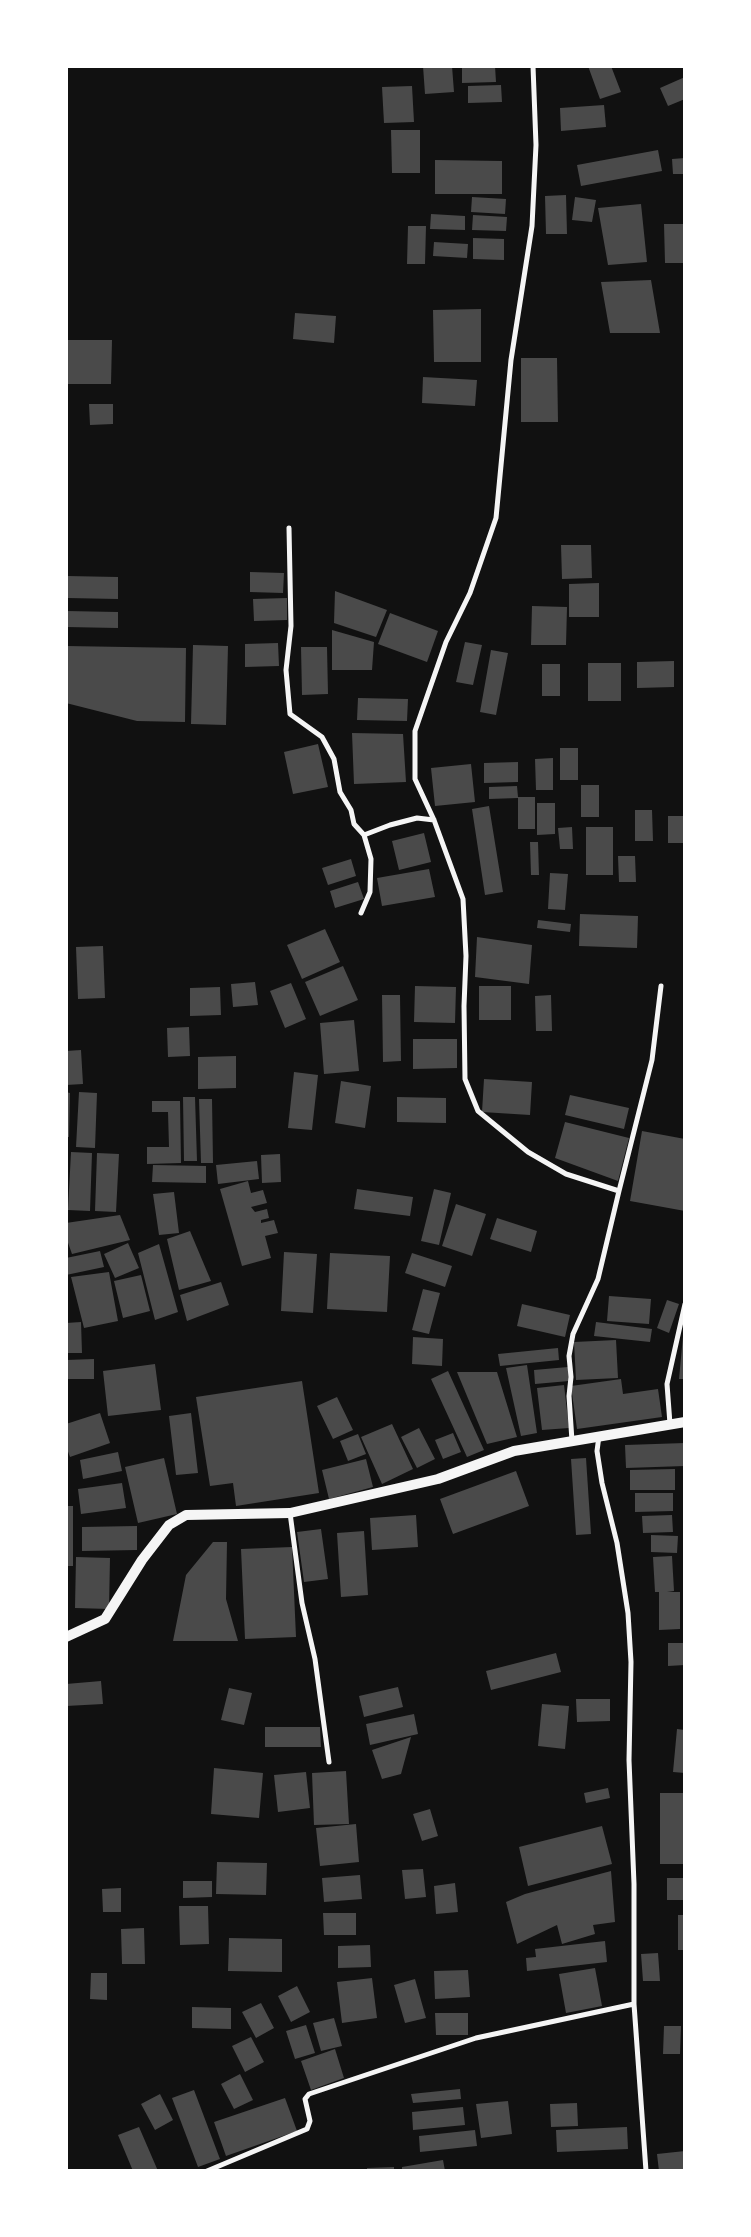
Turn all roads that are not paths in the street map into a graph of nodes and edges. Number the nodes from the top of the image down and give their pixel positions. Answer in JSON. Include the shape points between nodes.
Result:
{"nodes":[{"id":1,"x":533,"y":66,"type":"edge"},
{"id":2,"x":289,"y":528,"type":"dead end"},
{"id":3,"x":434,"y":820,"type":"junction"},
{"id":4,"x":364,"y":836,"type":"junction"},
{"id":5,"x":361,"y":913,"type":"dead end"},
{"id":6,"x":661,"y":986,"type":"dead end"},
{"id":7,"x":619,"y":1191,"type":"junction"},
{"id":8,"x":685,"y":1304,"type":"edge"},
{"id":9,"x":685,"y":1422,"type":"edge"},
{"id":10,"x":670,"y":1424,"type":"junction"},
{"id":11,"x":599,"y":1436,"type":"junction"},
{"id":12,"x":572,"y":1441,"type":"junction"},
{"id":13,"x":290,"y":1513,"type":"junction"},
{"id":14,"x":66,"y":1637,"type":"edge"},
{"id":15,"x":329,"y":1762,"type":"dead end"},
{"id":16,"x":634,"y":2004,"type":"junction"},
{"id":17,"x":207,"y":2171,"type":"edge"},
{"id":18,"x":646,"y":2171,"type":"edge"}],
"edges":[{"from":1,"to":3,"type":"street","via":[[536,145],[532,226],[512,360],[496,518],[470,593],[446,642],[415,731],[415,779]]},
{"from":2,"to":4,"type":"street","via":[[291,626],[286,670],[290,714],[322,737],[334,759],[340,792],[354,824]]},
{"from":3,"to":4,"type":"street","via":[[417,818]]},
{"from":3,"to":7,"type":"street","via":[[463,899],[465,1079],[478,1111],[528,1152],[566,1174]]},
{"from":4,"to":5,"type":"street","via":[[371,860],[370,892]]},
{"from":6,"to":7,"type":"street","via":[[652,1060]]},
{"from":7,"to":12,"type":"street","via":[[598,1279],[573,1334],[569,1356]]},
{"from":8,"to":10,"type":"street","via":[[667,1384]]},
{"from":9,"to":10,"type":"main road"},
{"from":10,"to":11,"type":"main road"},
{"from":11,"to":12,"type":"main road"},
{"from":11,"to":16,"type":"street","via":[[597,1451],[602,1483],[617,1543],[628,1612]]},
{"from":12,"to":13,"type":"main road","via":[[514,1451],[438,1479]]},
{"from":13,"to":14,"type":"main road","via":[[186,1515],[169,1525],[147,1553],[105,1619]]},
{"from":13,"to":15,"type":"street"},
{"from":16,"to":17,"type":"street","via":[[476,2038],[309,2094],[306,2099],[310,2121],[307,2129]]},
{"from":16,"to":18,"type":"street"}]}
